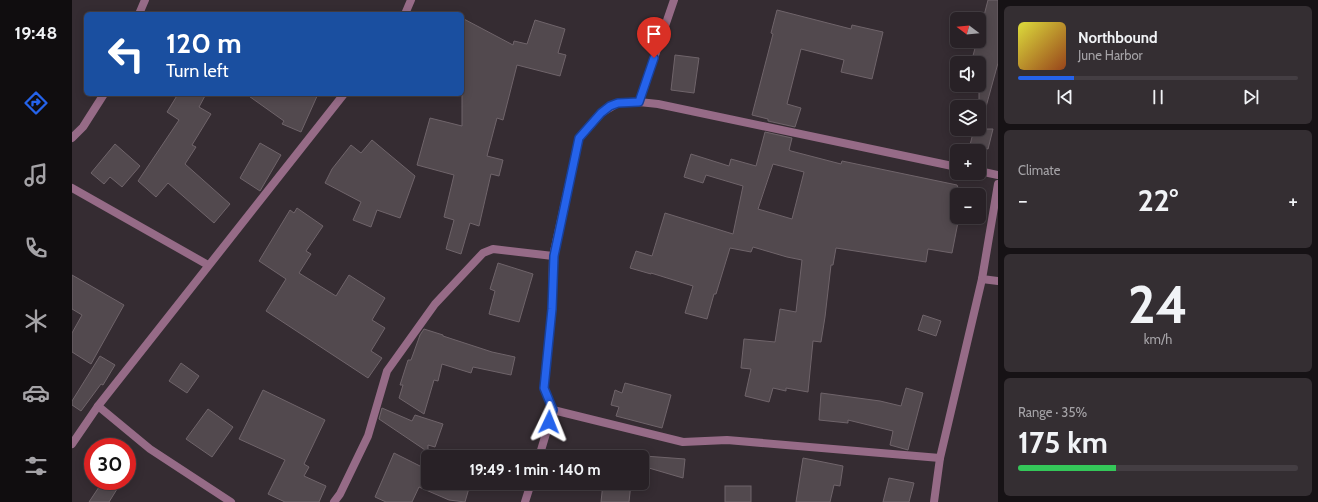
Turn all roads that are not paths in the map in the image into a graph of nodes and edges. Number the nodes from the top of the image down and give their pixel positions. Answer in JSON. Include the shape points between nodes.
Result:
{"nodes":[{"id":1,"x":145,"y":0,"type":"edge"},
{"id":2,"x":411,"y":0,"type":"edge"},
{"id":3,"x":674,"y":0,"type":"edge"},
{"id":4,"x":140,"y":12,"type":"edge"},
{"id":5,"x":406,"y":12,"type":"edge"},
{"id":6,"x":103,"y":96,"type":"edge"},
{"id":7,"x":342,"y":96,"type":"edge"},
{"id":8,"x":639,"y":102,"type":"junction"},
{"id":9,"x":72,"y":138,"type":"edge"},
{"id":10,"x":950,"y":166,"type":"edge"},
{"id":11,"x":986,"y":172,"type":"edge"},
{"id":12,"x":998,"y":175,"type":"edge"},
{"id":13,"x":998,"y":184,"type":"edge"},
{"id":14,"x":72,"y":188,"type":"edge"},
{"id":15,"x":554,"y":256,"type":"junction"},
{"id":16,"x":208,"y":266,"type":"junction"},
{"id":17,"x":982,"y":279,"type":"junction"},
{"id":18,"x":998,"y":281,"type":"edge"},
{"id":19,"x":98,"y":406,"type":"junction"},
{"id":20,"x":553,"y":410,"type":"junction"},
{"id":21,"x":72,"y":444,"type":"edge"},
{"id":22,"x":541,"y":450,"type":"edge"},
{"id":23,"x":940,"y":458,"type":"junction"},
{"id":24,"x":529,"y":490,"type":"edge"},
{"id":25,"x":339,"y":498,"type":"edge"},
{"id":26,"x":231,"y":502,"type":"edge"},
{"id":27,"x":334,"y":502,"type":"edge"},
{"id":28,"x":525,"y":502,"type":"edge"},
{"id":29,"x":934,"y":502,"type":"edge"}],
"edges":[{"from":1,"to":4,"type":"street"},
{"from":2,"to":5,"type":"street"},
{"from":3,"to":8,"type":"street"},
{"from":6,"to":9,"type":"street","via":[[83,127]]},
{"from":7,"to":16,"type":"street"},
{"from":8,"to":10,"type":"street"},
{"from":8,"to":15,"type":"street","via":[[610,106],[579,138]]},
{"from":11,"to":12,"type":"street"},
{"from":13,"to":17,"type":"street"},
{"from":14,"to":16,"type":"street"},
{"from":15,"to":20,"type":"street","via":[[552,309],[544,388]]},
{"from":15,"to":25,"type":"street","via":[[493,249],[483,253],[435,304],[387,371],[368,436]]},
{"from":16,"to":19,"type":"street"},
{"from":17,"to":18,"type":"street"},
{"from":17,"to":23,"type":"street"},
{"from":19,"to":21,"type":"street"},
{"from":19,"to":26,"type":"street","via":[[150,450]]},
{"from":20,"to":22,"type":"street"},
{"from":20,"to":23,"type":"street","via":[[683,442],[727,440]]},
{"from":23,"to":29,"type":"street"},
{"from":24,"to":28,"type":"street"},
{"from":25,"to":27,"type":"street"}]}
